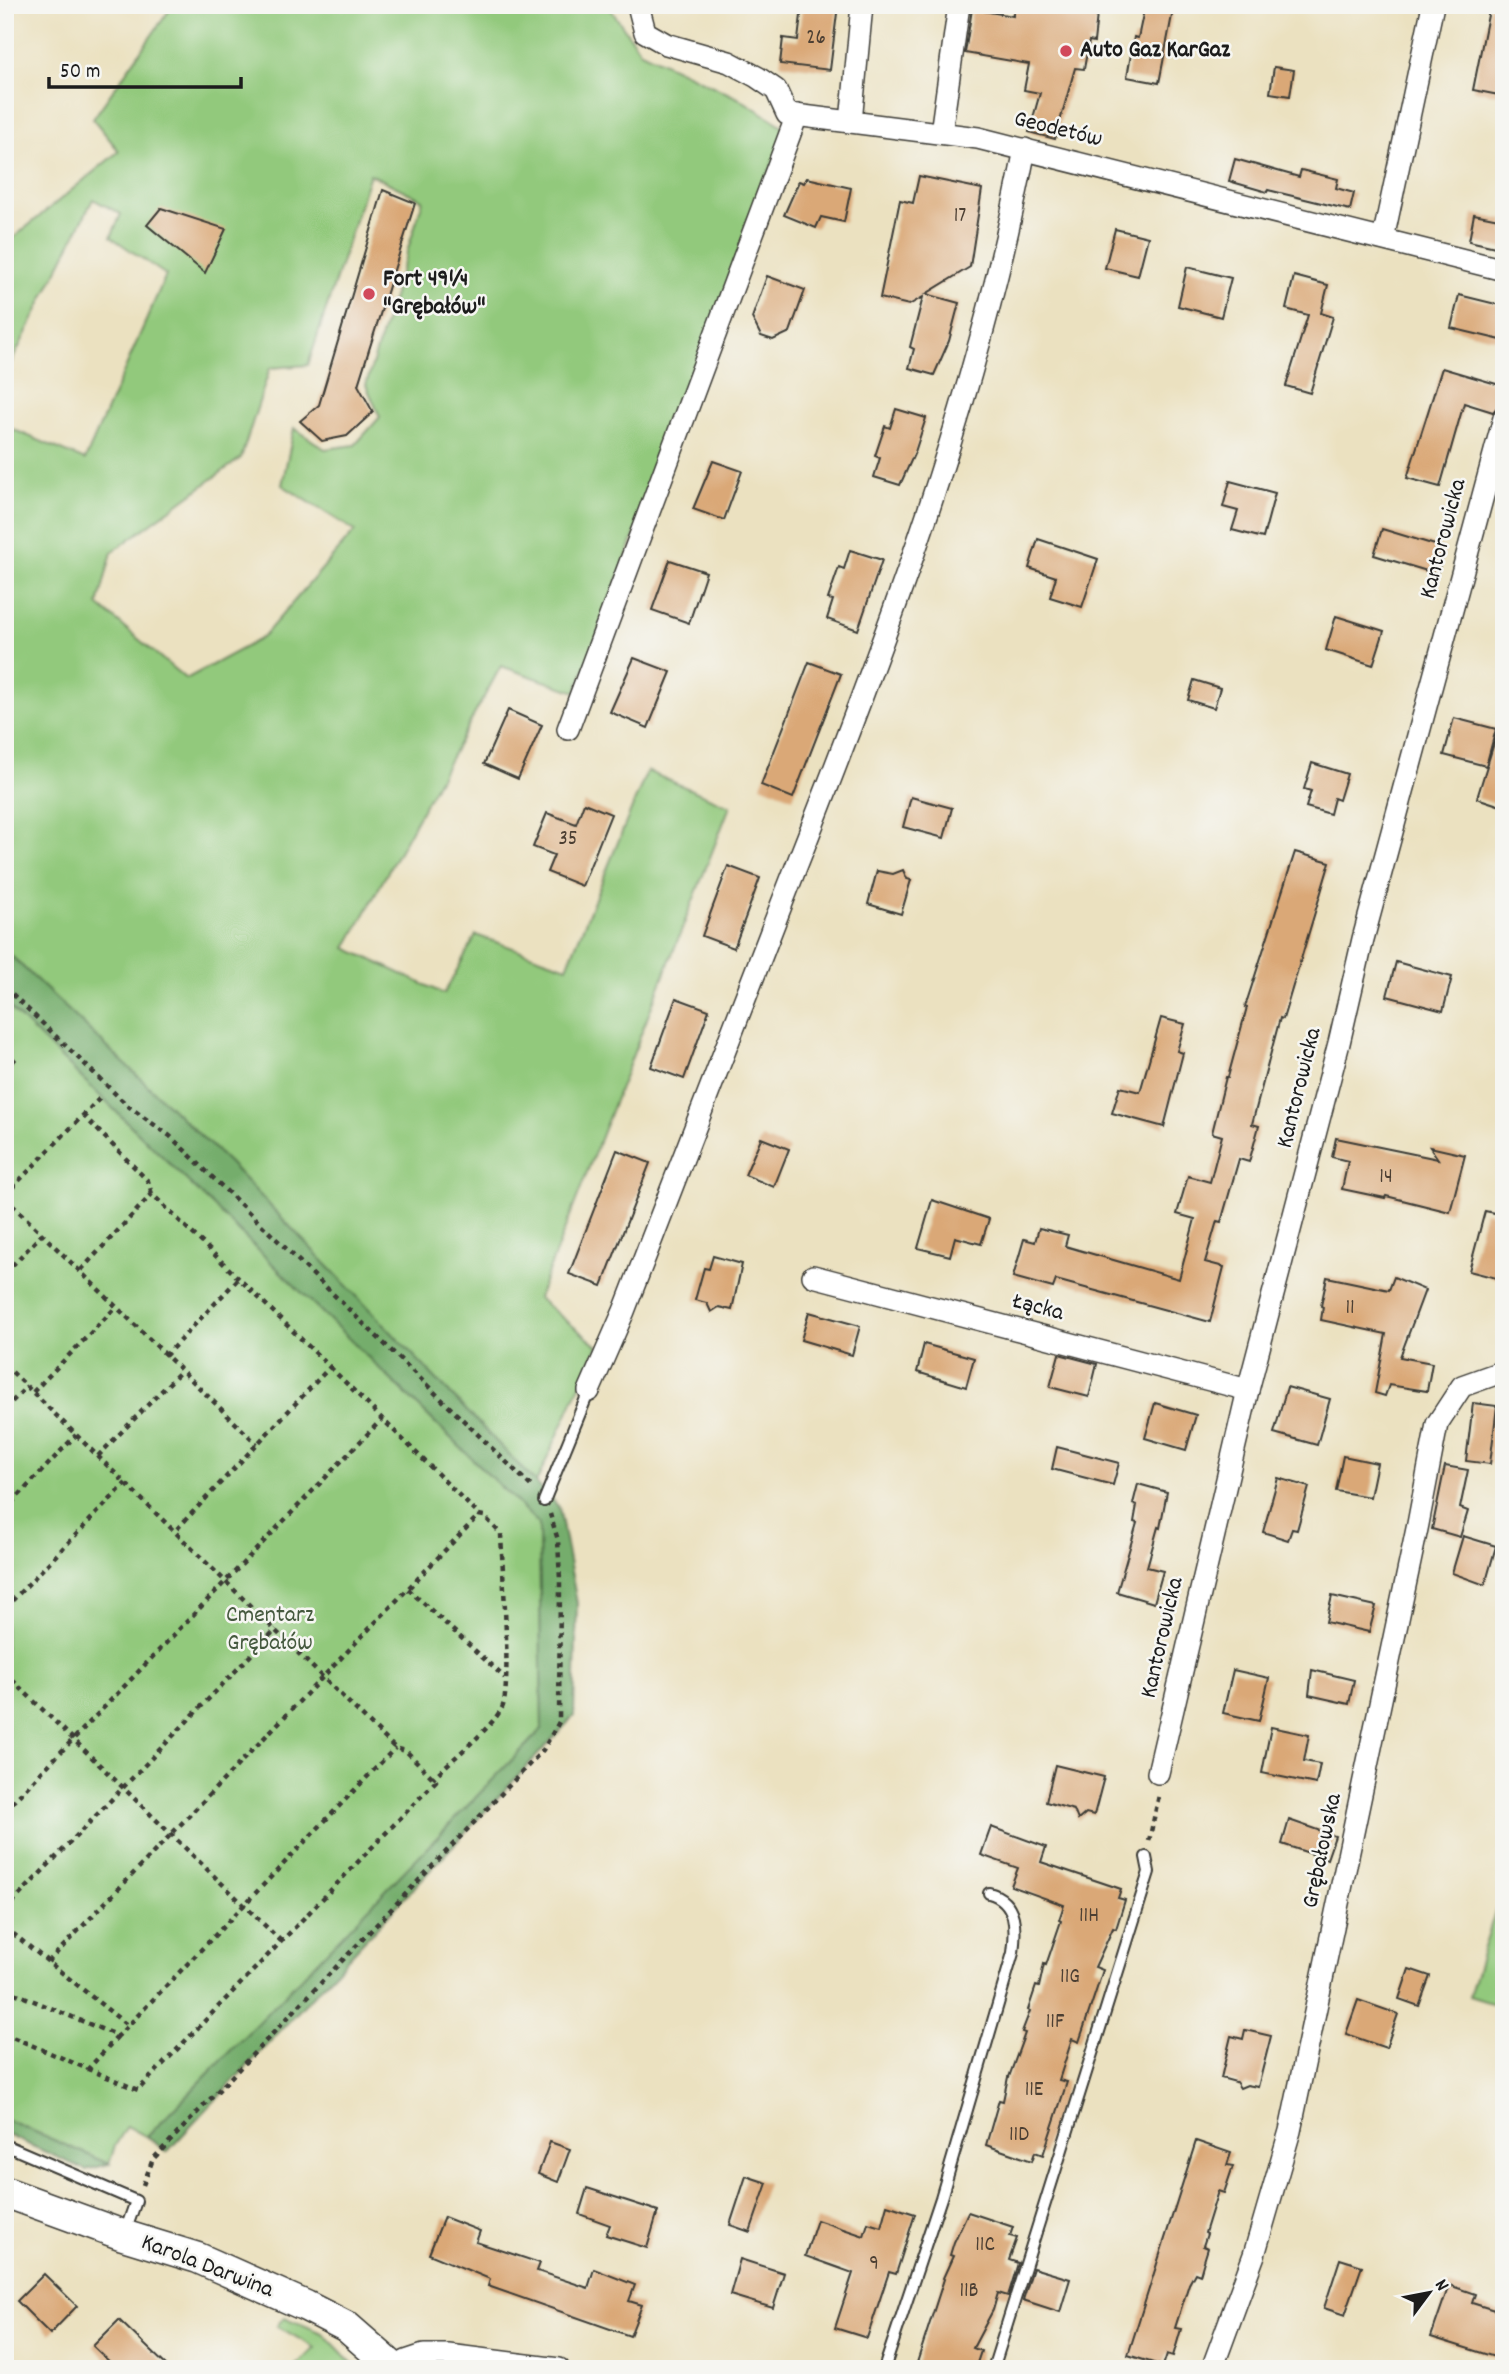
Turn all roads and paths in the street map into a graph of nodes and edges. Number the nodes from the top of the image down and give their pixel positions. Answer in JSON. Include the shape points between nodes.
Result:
{"nodes":[{"id":1,"x":638,"y":5,"type":"edge"},
{"id":2,"x":862,"y":5,"type":"edge"},
{"id":3,"x":959,"y":5,"type":"edge"},
{"id":4,"x":1433,"y":5,"type":"edge"},
{"id":5,"x":797,"y":115,"type":"junction"},
{"id":6,"x":851,"y":122,"type":"junction"},
{"id":7,"x":941,"y":133,"type":"junction"},
{"id":8,"x":1025,"y":149,"type":"junction"},
{"id":9,"x":1383,"y":239,"type":"junction"},
{"id":10,"x":1504,"y":270,"type":"edge"},
{"id":11,"x":1504,"y":418,"type":"edge"},
{"id":12,"x":568,"y":729,"type":"dead end"},
{"id":13,"x":5,"y":986,"type":"edge"},
{"id":14,"x":18,"y":1056,"type":"dead end"},
{"id":15,"x":5,"y":1069,"type":"edge"},
{"id":16,"x":100,"y":1098,"type":"dead end"},
{"id":17,"x":83,"y":1115,"type":"junction"},
{"id":18,"x":152,"y":1194,"type":"junction"},
{"id":19,"x":5,"y":1197,"type":"edge"},
{"id":20,"x":43,"y":1233,"type":"junction"},
{"id":21,"x":81,"y":1270,"type":"junction"},
{"id":22,"x":5,"y":1272,"type":"edge"},
{"id":23,"x":813,"y":1276,"type":"dead end"},
{"id":24,"x":239,"y":1278,"type":"junction"},
{"id":25,"x":116,"y":1307,"type":"junction"},
{"id":26,"x":165,"y":1356,"type":"junction"},
{"id":27,"x":5,"y":1365,"type":"edge"},
{"id":28,"x":330,"y":1367,"type":"junction"},
{"id":29,"x":181,"y":1371,"type":"junction"},
{"id":30,"x":1504,"y":1371,"type":"edge"},
{"id":31,"x":27,"y":1386,"type":"junction"},
{"id":32,"x":1248,"y":1390,"type":"junction"},
{"id":33,"x":589,"y":1391,"type":"joint"},
{"id":34,"x":33,"y":1392,"type":"junction"},
{"id":35,"x":5,"y":1409,"type":"edge"},
{"id":36,"x":382,"y":1419,"type":"junction"},
{"id":37,"x":76,"y":1435,"type":"junction"},
{"id":38,"x":257,"y":1444,"type":"junction"},
{"id":39,"x":98,"y":1456,"type":"junction"},
{"id":40,"x":125,"y":1483,"type":"junction"},
{"id":41,"x":544,"y":1501,"type":"junction"},
{"id":42,"x":5,"y":1510,"type":"edge"},
{"id":43,"x":479,"y":1515,"type":"junction"},
{"id":44,"x":175,"y":1531,"type":"junction"},
{"id":45,"x":225,"y":1581,"type":"junction"},
{"id":46,"x":408,"y":1589,"type":"junction"},
{"id":47,"x":5,"y":1608,"type":"edge"},
{"id":48,"x":276,"y":1629,"type":"junction"},
{"id":49,"x":5,"y":1673,"type":"edge"},
{"id":50,"x":324,"y":1677,"type":"junction"},
{"id":51,"x":506,"y":1679,"type":"junction"},
{"id":52,"x":73,"y":1739,"type":"junction"},
{"id":53,"x":395,"y":1748,"type":"junction"},
{"id":54,"x":1158,"y":1773,"type":"joint"},
{"id":55,"x":433,"y":1778,"type":"junction"},
{"id":56,"x":122,"y":1787,"type":"junction"},
{"id":57,"x":5,"y":1810,"type":"edge"},
{"id":58,"x":172,"y":1834,"type":"junction"},
{"id":59,"x":1147,"y":1852,"type":"joint"},
{"id":60,"x":989,"y":1894,"type":"dead end"},
{"id":61,"x":244,"y":1905,"type":"junction"},
{"id":62,"x":5,"y":1910,"type":"edge"},
{"id":63,"x":5,"y":1927,"type":"edge"},
{"id":64,"x":282,"y":1942,"type":"junction"},
{"id":65,"x":48,"y":1962,"type":"junction"},
{"id":66,"x":5,"y":1989,"type":"edge"},
{"id":67,"x":127,"y":2026,"type":"junction"},
{"id":68,"x":5,"y":2034,"type":"edge"},
{"id":69,"x":118,"y":2036,"type":"junction"},
{"id":70,"x":88,"y":2070,"type":"junction"},
{"id":71,"x":5,"y":2145,"type":"edge"},
{"id":72,"x":5,"y":2192,"type":"edge"},
{"id":73,"x":136,"y":2201,"type":"junction"},
{"id":74,"x":123,"y":2235,"type":"junction"},
{"id":75,"x":395,"y":2369,"type":"edge"},
{"id":76,"x":559,"y":2369,"type":"edge"},
{"id":77,"x":884,"y":2369,"type":"edge"},
{"id":78,"x":993,"y":2369,"type":"edge"},
{"id":79,"x":1212,"y":2369,"type":"edge"}],
"edges":[{"from":1,"to":5,"type":"street","via":[[645,32],[757,77],[776,90],[787,114]]},
{"from":2,"to":6,"type":"street"},
{"from":3,"to":7,"type":"street"},
{"from":4,"to":9,"type":"street"},
{"from":5,"to":6,"type":"street","name":"Geodetów"},
{"from":5,"to":12,"type":"street"},
{"from":6,"to":7,"type":"street","name":"Geodetów"},
{"from":7,"to":8,"type":"street","name":"Geodetów"},
{"from":8,"to":9,"type":"street","name":"Geodetów"},
{"from":8,"to":33,"type":"street","via":[[981,343],[917,548],[852,727]]},
{"from":9,"to":10,"type":"street","name":"Geodetów"},
{"from":11,"to":32,"type":"street","name":"Kantorowicka","via":[[1363,939]]},
{"from":13,"to":41,"type":"path","via":[[128,1106],[170,1136]]},
{"from":14,"to":15,"type":"path"},
{"from":16,"to":17,"type":"path"},
{"from":17,"to":18,"type":"path","via":[[148,1181]]},
{"from":17,"to":19,"type":"path"},
{"from":18,"to":21,"type":"path"},
{"from":18,"to":24,"type":"path"},
{"from":19,"to":20,"type":"path"},
{"from":20,"to":21,"type":"path"},
{"from":20,"to":22,"type":"path"},
{"from":21,"to":25,"type":"path"},
{"from":23,"to":32,"type":"street","name":"Łącka"},
{"from":24,"to":26,"type":"path"},
{"from":24,"to":28,"type":"path"},
{"from":25,"to":26,"type":"path"},
{"from":25,"to":34,"type":"path"},
{"from":26,"to":29,"type":"path"},
{"from":27,"to":31,"type":"path"},
{"from":28,"to":36,"type":"path"},
{"from":28,"to":38,"type":"path"},
{"from":29,"to":38,"type":"path"},
{"from":29,"to":39,"type":"path"},
{"from":30,"to":79,"type":"street","name":"Grębałowska","via":[[1462,1386],[1437,1424],[1290,2131],[1254,2255]]},
{"from":31,"to":34,"type":"path"},
{"from":31,"to":35,"type":"path"},
{"from":32,"to":54,"type":"street","name":"Kantorowicka"},
{"from":33,"to":41,"type":"lane"},
{"from":34,"to":37,"type":"path"},
{"from":36,"to":43,"type":"path"},
{"from":36,"to":45,"type":"path"},
{"from":37,"to":39,"type":"path"},
{"from":37,"to":42,"type":"path"},
{"from":38,"to":44,"type":"path"},
{"from":39,"to":40,"type":"path"},
{"from":40,"to":44,"type":"path"},
{"from":40,"to":47,"type":"path"},
{"from":41,"to":73,"type":"path","via":[[558,1540],[559,1722],[543,1750],[153,2159]]},
{"from":43,"to":46,"type":"path"},
{"from":43,"to":51,"type":"path","via":[[501,1534]]},
{"from":44,"to":45,"type":"path"},
{"from":45,"to":48,"type":"path"},
{"from":45,"to":52,"type":"path"},
{"from":46,"to":50,"type":"path"},
{"from":46,"to":51,"type":"path"},
{"from":48,"to":50,"type":"path"},
{"from":48,"to":56,"type":"path"},
{"from":49,"to":52,"type":"path"},
{"from":50,"to":53,"type":"path"},
{"from":50,"to":58,"type":"path"},
{"from":51,"to":55,"type":"path","via":[[503,1706],[495,1718]]},
{"from":52,"to":56,"type":"path"},
{"from":52,"to":57,"type":"path"},
{"from":53,"to":55,"type":"path","via":[[406,1751]]},
{"from":53,"to":61,"type":"path"},
{"from":54,"to":59,"type":"path","via":[[1160,1790]]},
{"from":55,"to":64,"type":"path","via":[[436,1781]]},
{"from":56,"to":58,"type":"path"},
{"from":56,"to":62,"type":"path"},
{"from":58,"to":61,"type":"path"},
{"from":58,"to":65,"type":"path"},
{"from":59,"to":78,"type":"lane","via":[[1149,1872]]},
{"from":60,"to":77,"type":"lane","via":[[1012,1912],[1016,1927],[1013,1953],[941,2198]]},
{"from":61,"to":64,"type":"path"},
{"from":61,"to":67,"type":"path"},
{"from":63,"to":65,"type":"path"},
{"from":64,"to":70,"type":"path","via":[[138,2090]]},
{"from":65,"to":67,"type":"path"},
{"from":66,"to":69,"type":"path"},
{"from":67,"to":69,"type":"path"},
{"from":68,"to":70,"type":"path"},
{"from":69,"to":70,"type":"path"},
{"from":71,"to":73,"type":"lane"},
{"from":72,"to":74,"type":"street","name":"Karola Darwina"},
{"from":73,"to":74,"type":"lane"},
{"from":74,"to":75,"type":"street","name":"Karola Darwina","via":[[198,2258],[306,2306],[347,2327]]},
{"from":75,"to":76,"type":"street","name":"Karola Darwina","via":[[406,2361],[436,2355]]}]}
